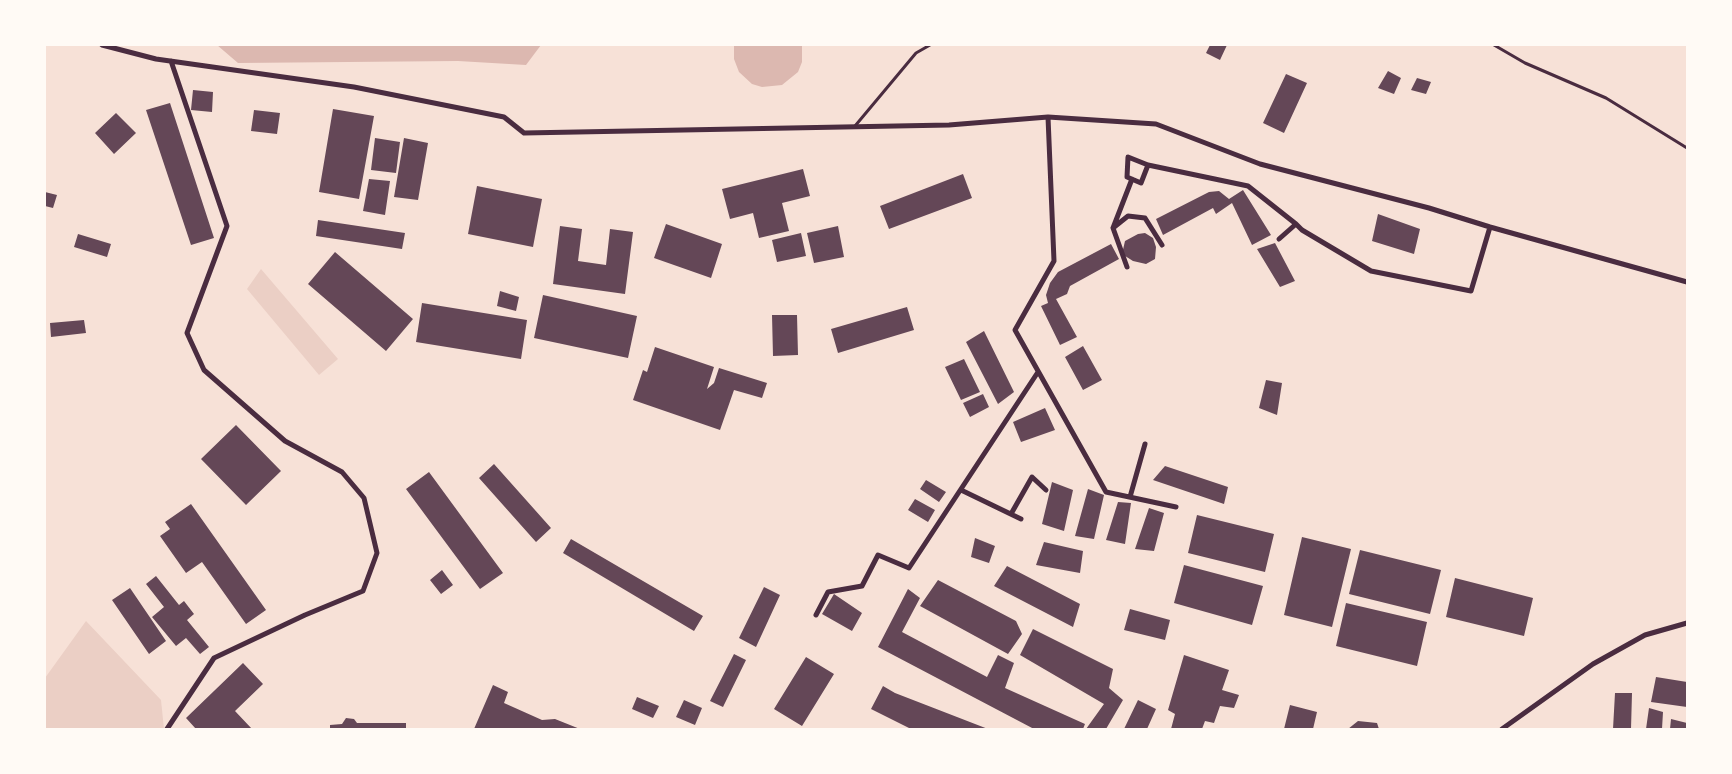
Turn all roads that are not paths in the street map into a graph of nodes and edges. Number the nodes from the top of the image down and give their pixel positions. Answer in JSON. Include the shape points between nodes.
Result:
{"nodes":[{"id":1,"x":102,"y":45,"type":"edge"},
{"id":2,"x":930,"y":45,"type":"edge"},
{"id":3,"x":1494,"y":45,"type":"edge"},
{"id":4,"x":171,"y":61,"type":"junction"},
{"id":5,"x":1048,"y":117,"type":"junction"},
{"id":6,"x":855,"y":126,"type":"junction"},
{"id":7,"x":1687,"y":148,"type":"edge"},
{"id":8,"x":1148,"y":165,"type":"junction"},
{"id":9,"x":1132,"y":179,"type":"junction"},
{"id":10,"x":1296,"y":224,"type":"junction"},
{"id":11,"x":1490,"y":227,"type":"junction"},
{"id":12,"x":1113,"y":228,"type":"junction"},
{"id":13,"x":1278,"y":238,"type":"dead end"},
{"id":14,"x":1162,"y":245,"type":"dead end"},
{"id":15,"x":1127,"y":267,"type":"dead end"},
{"id":16,"x":1687,"y":282,"type":"edge"},
{"id":17,"x":1038,"y":372,"type":"junction"},
{"id":18,"x":1146,"y":444,"type":"dead end"},
{"id":19,"x":961,"y":490,"type":"junction"},
{"id":20,"x":1046,"y":490,"type":"dead end"},
{"id":21,"x":1130,"y":497,"type":"junction"},
{"id":22,"x":1176,"y":507,"type":"dead end"},
{"id":23,"x":1011,"y":514,"type":"junction"},
{"id":24,"x":1021,"y":519,"type":"dead end"},
{"id":25,"x":816,"y":614,"type":"dead end"},
{"id":26,"x":1687,"y":623,"type":"edge"},
{"id":27,"x":167,"y":729,"type":"edge"},
{"id":28,"x":1502,"y":729,"type":"edge"}],
"edges":[{"from":1,"to":4,"type":"street"},
{"from":2,"to":6,"type":"lane","via":[[916,53]]},
{"from":3,"to":7,"type":"lane","via":[[1525,63],[1606,98]]},
{"from":4,"to":6,"type":"street","via":[[354,87],[504,117],[524,133]]},
{"from":4,"to":27,"type":"street","via":[[227,226],[187,333],[204,370],[285,442],[348,478],[364,498],[377,552],[363,591],[305,614],[214,658]]},
{"from":5,"to":6,"type":"street","via":[[949,125]]},
{"from":5,"to":11,"type":"street","via":[[1156,124],[1260,164]]},
{"from":5,"to":17,"type":"street","via":[[1054,261],[1014,330]]},
{"from":8,"to":9,"type":"street","via":[[1142,183]]},
{"from":8,"to":9,"type":"street","via":[[1128,157],[1127,177]]},
{"from":8,"to":10,"type":"street","via":[[1248,186]]},
{"from":9,"to":12,"type":"street"},
{"from":10,"to":11,"type":"street","via":[[1371,272],[1471,291]]},
{"from":10,"to":13,"type":"street"},
{"from":11,"to":16,"type":"street"},
{"from":12,"to":14,"type":"street","via":[[1128,216],[1146,218]]},
{"from":12,"to":15,"type":"street"},
{"from":17,"to":19,"type":"street"},
{"from":17,"to":21,"type":"street","via":[[1106,492]]},
{"from":18,"to":21,"type":"street"},
{"from":19,"to":23,"type":"street"},
{"from":19,"to":25,"type":"street","via":[[909,568],[878,555],[862,586],[828,592]]},
{"from":20,"to":23,"type":"street","via":[[1032,477]]},
{"from":21,"to":22,"type":"street"},
{"from":23,"to":24,"type":"street"},
{"from":26,"to":28,"type":"street","via":[[1645,635],[1600,660]]}]}
